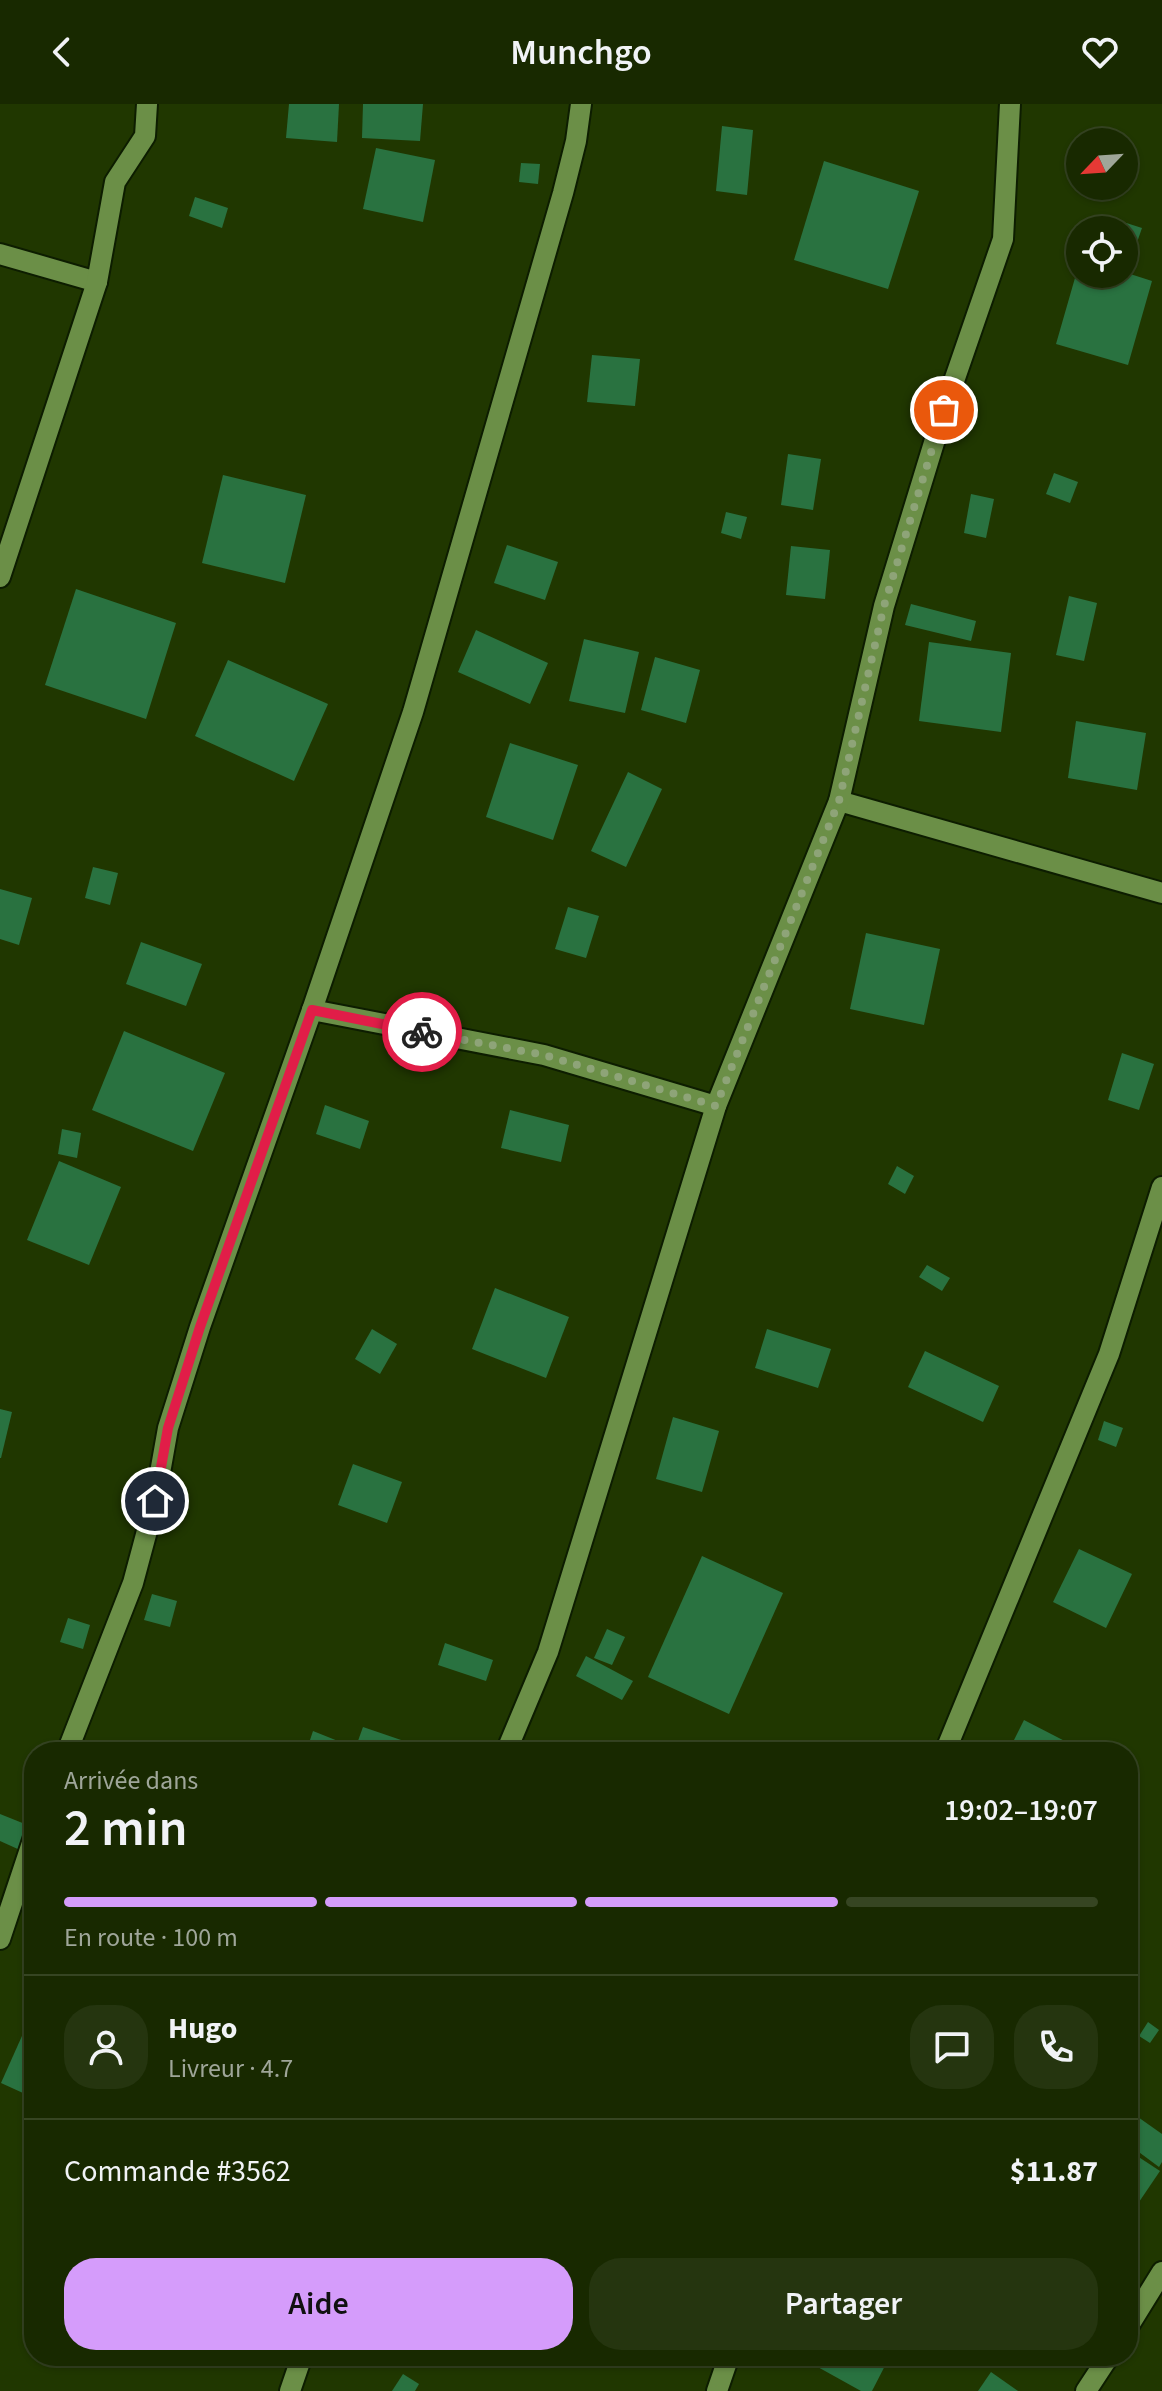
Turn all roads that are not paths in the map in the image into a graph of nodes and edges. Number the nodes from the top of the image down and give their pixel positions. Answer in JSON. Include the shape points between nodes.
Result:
{"nodes":[{"id":1,"x":147,"y":104,"type":"edge"},
{"id":2,"x":581,"y":104,"type":"edge"},
{"id":3,"x":1010,"y":104,"type":"edge"},
{"id":4,"x":0,"y":254,"type":"edge"},
{"id":5,"x":97,"y":282,"type":"junction"},
{"id":6,"x":0,"y":577,"type":"edge"},
{"id":7,"x":839,"y":801,"type":"junction"},
{"id":8,"x":1162,"y":893,"type":"edge"},
{"id":9,"x":312,"y":1010,"type":"junction"},
{"id":10,"x":716,"y":1106,"type":"junction"},
{"id":11,"x":1162,"y":1187,"type":"edge"},
{"id":12,"x":71,"y":1742,"type":"edge"},
{"id":13,"x":510,"y":1742,"type":"edge"},
{"id":14,"x":949,"y":1742,"type":"edge"},
{"id":15,"x":24,"y":1867,"type":"edge"},
{"id":16,"x":0,"y":1939,"type":"edge"},
{"id":17,"x":1162,"y":2272,"type":"edge"},
{"id":18,"x":1138,"y":2311,"type":"edge"},
{"id":19,"x":299,"y":2366,"type":"edge"},
{"id":20,"x":726,"y":2366,"type":"edge"},
{"id":21,"x":1102,"y":2366,"type":"edge"},
{"id":22,"x":290,"y":2391,"type":"edge"},
{"id":23,"x":717,"y":2391,"type":"edge"},
{"id":24,"x":1086,"y":2391,"type":"edge"}],
"edges":[{"from":1,"to":5,"type":"street","via":[[145,136],[115,182]]},
{"from":2,"to":9,"type":"street","via":[[563,193],[413,712]]},
{"from":3,"to":7,"type":"street","via":[[1003,239],[884,606]]},
{"from":4,"to":5,"type":"street"},
{"from":5,"to":6,"type":"street"},
{"from":7,"to":8,"type":"street"},
{"from":7,"to":10,"type":"street"},
{"from":9,"to":10,"type":"street","via":[[544,1055]]},
{"from":9,"to":12,"type":"street","via":[[172,1413],[133,1583]]},
{"from":10,"to":13,"type":"street","via":[[548,1652]]},
{"from":11,"to":14,"type":"street","via":[[1109,1354]]},
{"from":15,"to":16,"type":"street"},
{"from":17,"to":18,"type":"street"},
{"from":19,"to":22,"type":"street"},
{"from":20,"to":23,"type":"street"},
{"from":21,"to":24,"type":"street"}]}
